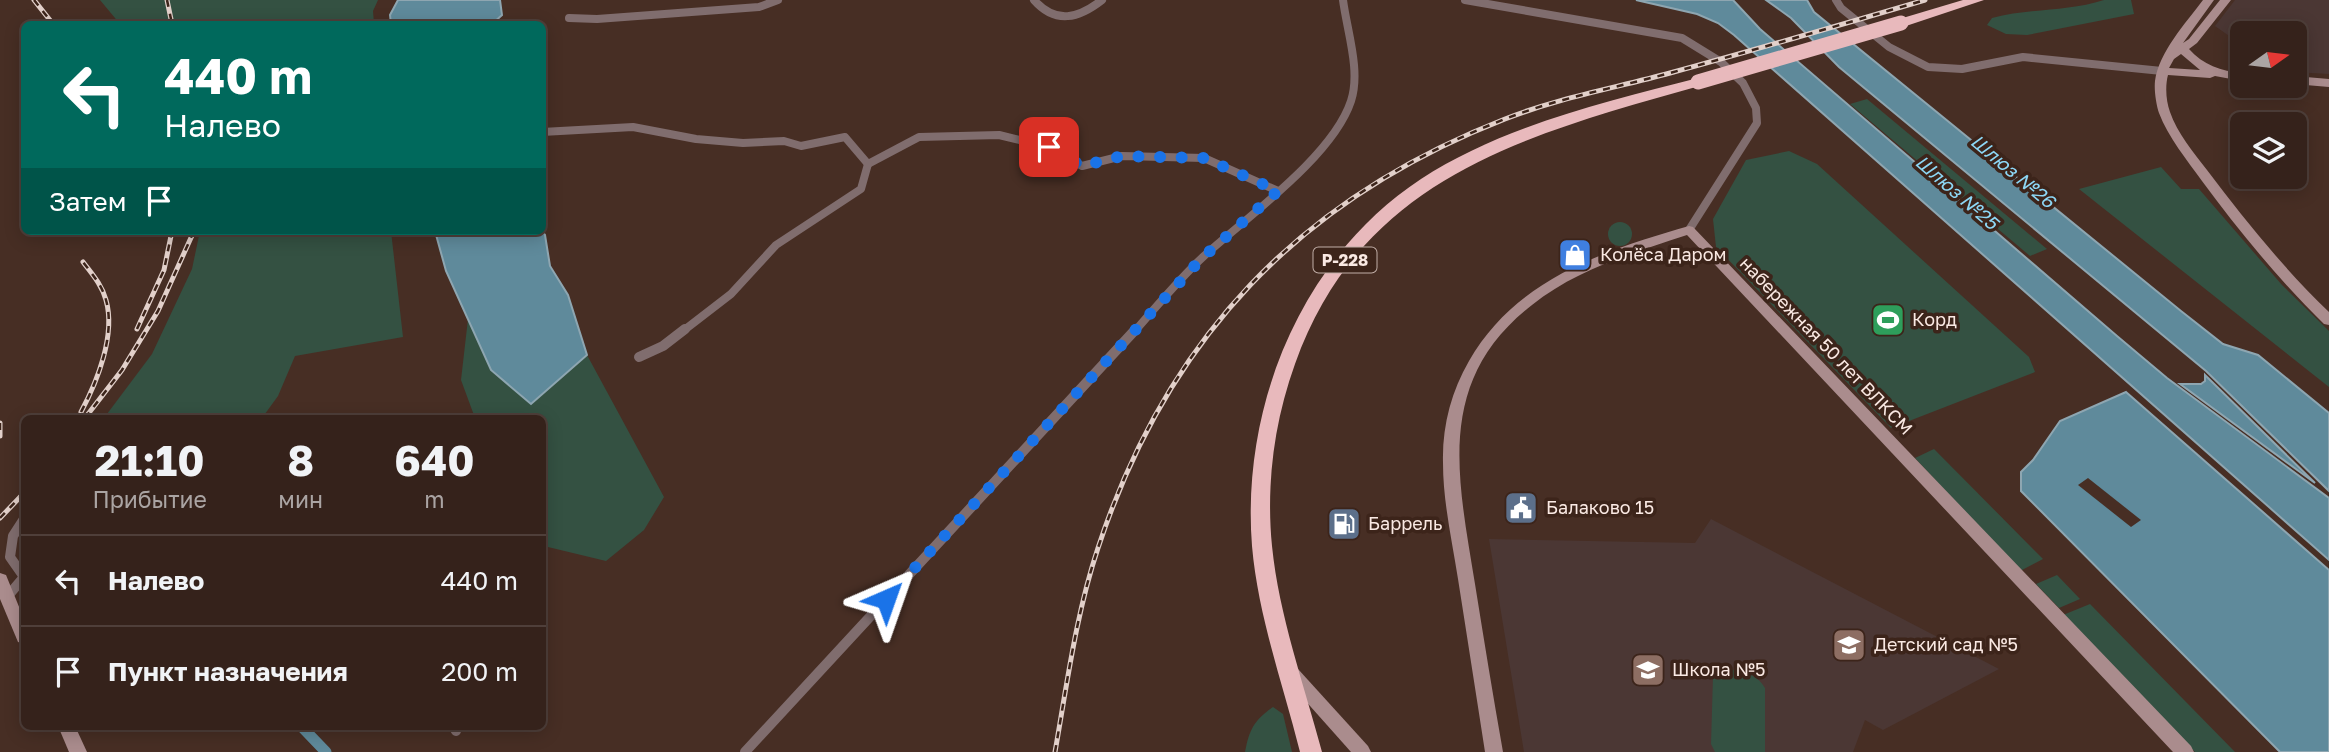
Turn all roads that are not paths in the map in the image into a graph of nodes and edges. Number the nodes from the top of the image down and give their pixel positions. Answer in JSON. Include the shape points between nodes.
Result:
{"nodes":[{"id":1,"x":778,"y":0,"type":"edge"},
{"id":2,"x":1034,"y":0,"type":"edge"},
{"id":3,"x":1102,"y":0,"type":"edge"},
{"id":4,"x":1343,"y":0,"type":"edge"},
{"id":5,"x":1465,"y":0,"type":"edge"},
{"id":6,"x":1836,"y":0,"type":"edge"},
{"id":7,"x":1983,"y":0,"type":"edge"},
{"id":8,"x":2209,"y":0,"type":"edge"},
{"id":9,"x":2226,"y":0,"type":"edge"},
{"id":10,"x":1971,"y":2,"type":"edge"},
{"id":11,"x":569,"y":18,"type":"dead end"},
{"id":12,"x":2182,"y":49,"type":"junction"},
{"id":13,"x":2170,"y":57,"type":"junction"},
{"id":14,"x":2162,"y":71,"type":"junction"},
{"id":15,"x":2226,"y":76,"type":"junction"},
{"id":16,"x":2230,"y":76,"type":"edge"},
{"id":17,"x":2307,"y":81,"type":"edge"},
{"id":18,"x":2329,"y":82,"type":"edge"},
{"id":19,"x":546,"y":132,"type":"edge"},
{"id":20,"x":867,"y":164,"type":"junction"},
{"id":21,"x":1278,"y":191,"type":"junction"},
{"id":22,"x":1689,"y":230,"type":"junction"},
{"id":23,"x":2329,"y":320,"type":"edge"},
{"id":24,"x":639,"y":357,"type":"dead end"},
{"id":25,"x":21,"y":524,"type":"edge"},
{"id":26,"x":21,"y":572,"type":"edge"},
{"id":27,"x":0,"y":580,"type":"edge"},
{"id":28,"x":21,"y":583,"type":"edge"},
{"id":29,"x":7,"y":597,"type":"junction"},
{"id":30,"x":21,"y":630,"type":"edge"},
{"id":31,"x":1292,"y":674,"type":"junction"},
{"id":32,"x":68,"y":730,"type":"edge"},
{"id":33,"x":78,"y":752,"type":"edge"},
{"id":34,"x":745,"y":752,"type":"edge"},
{"id":35,"x":1311,"y":752,"type":"edge"},
{"id":36,"x":1320,"y":752,"type":"edge"},
{"id":37,"x":1362,"y":752,"type":"edge"},
{"id":38,"x":1494,"y":752,"type":"edge"},
{"id":39,"x":2185,"y":752,"type":"edge"}],
"edges":[{"from":1,"to":11,"type":"street","via":[[759,7]]},
{"from":2,"to":3,"type":"street","via":[[1039,7],[1063,16],[1082,15]]},
{"from":4,"to":21,"type":"street","via":[[1351,103],[1330,139]]},
{"from":5,"to":22,"type":"street","via":[[1672,35],[1700,47],[1737,76],[1754,98],[1757,123]]},
{"from":6,"to":14,"type":"street","via":[[1889,47],[1928,66],[1962,69],[2024,57]]},
{"from":7,"to":10,"type":"highway","number":"Р-228"},
{"from":8,"to":13,"type":"street"},
{"from":9,"to":12,"type":"street"},
{"from":10,"to":31,"type":"highway","number":"Р-228","bridge":true,"via":[[1536,131],[1426,183],[1378,221],[1310,310],[1282,367],[1267,428],[1262,462],[1262,547]]},
{"from":12,"to":13,"type":"street"},
{"from":12,"to":15,"type":"street","via":[[2198,64]]},
{"from":13,"to":14,"type":"street"},
{"from":14,"to":15,"type":"street"},
{"from":14,"to":23,"type":"street","via":[[2161,101],[2181,143],[2255,241]]},
{"from":15,"to":16,"type":"street"},
{"from":17,"to":18,"type":"street"},
{"from":19,"to":20,"type":"street","via":[[633,127],[696,139],[784,141],[801,146],[845,137]]},
{"from":20,"to":21,"type":"street","via":[[919,137],[999,135],[1049,147],[1082,166],[1122,156],[1204,158]]},
{"from":20,"to":24,"type":"street","via":[[861,189],[776,245],[730,294],[672,340]]},
{"from":21,"to":34,"type":"street","via":[[1202,258]]},
{"from":22,"to":38,"type":"street","via":[[1580,269],[1533,296],[1491,337],[1462,387],[1450,432],[1450,479]]},
{"from":22,"to":39,"type":"street","name":"набережная 50 лет ВЛКСМ"},
{"from":25,"to":26,"type":"street","via":[[13,536],[10,556]]},
{"from":27,"to":29,"type":"street"},
{"from":28,"to":29,"type":"street"},
{"from":29,"to":30,"type":"street"},
{"from":31,"to":35,"type":"highway","number":"Р-228"},
{"from":31,"to":36,"type":"highway","number":"Р-228"},
{"from":31,"to":37,"type":"street"},
{"from":32,"to":33,"type":"street"}]}
